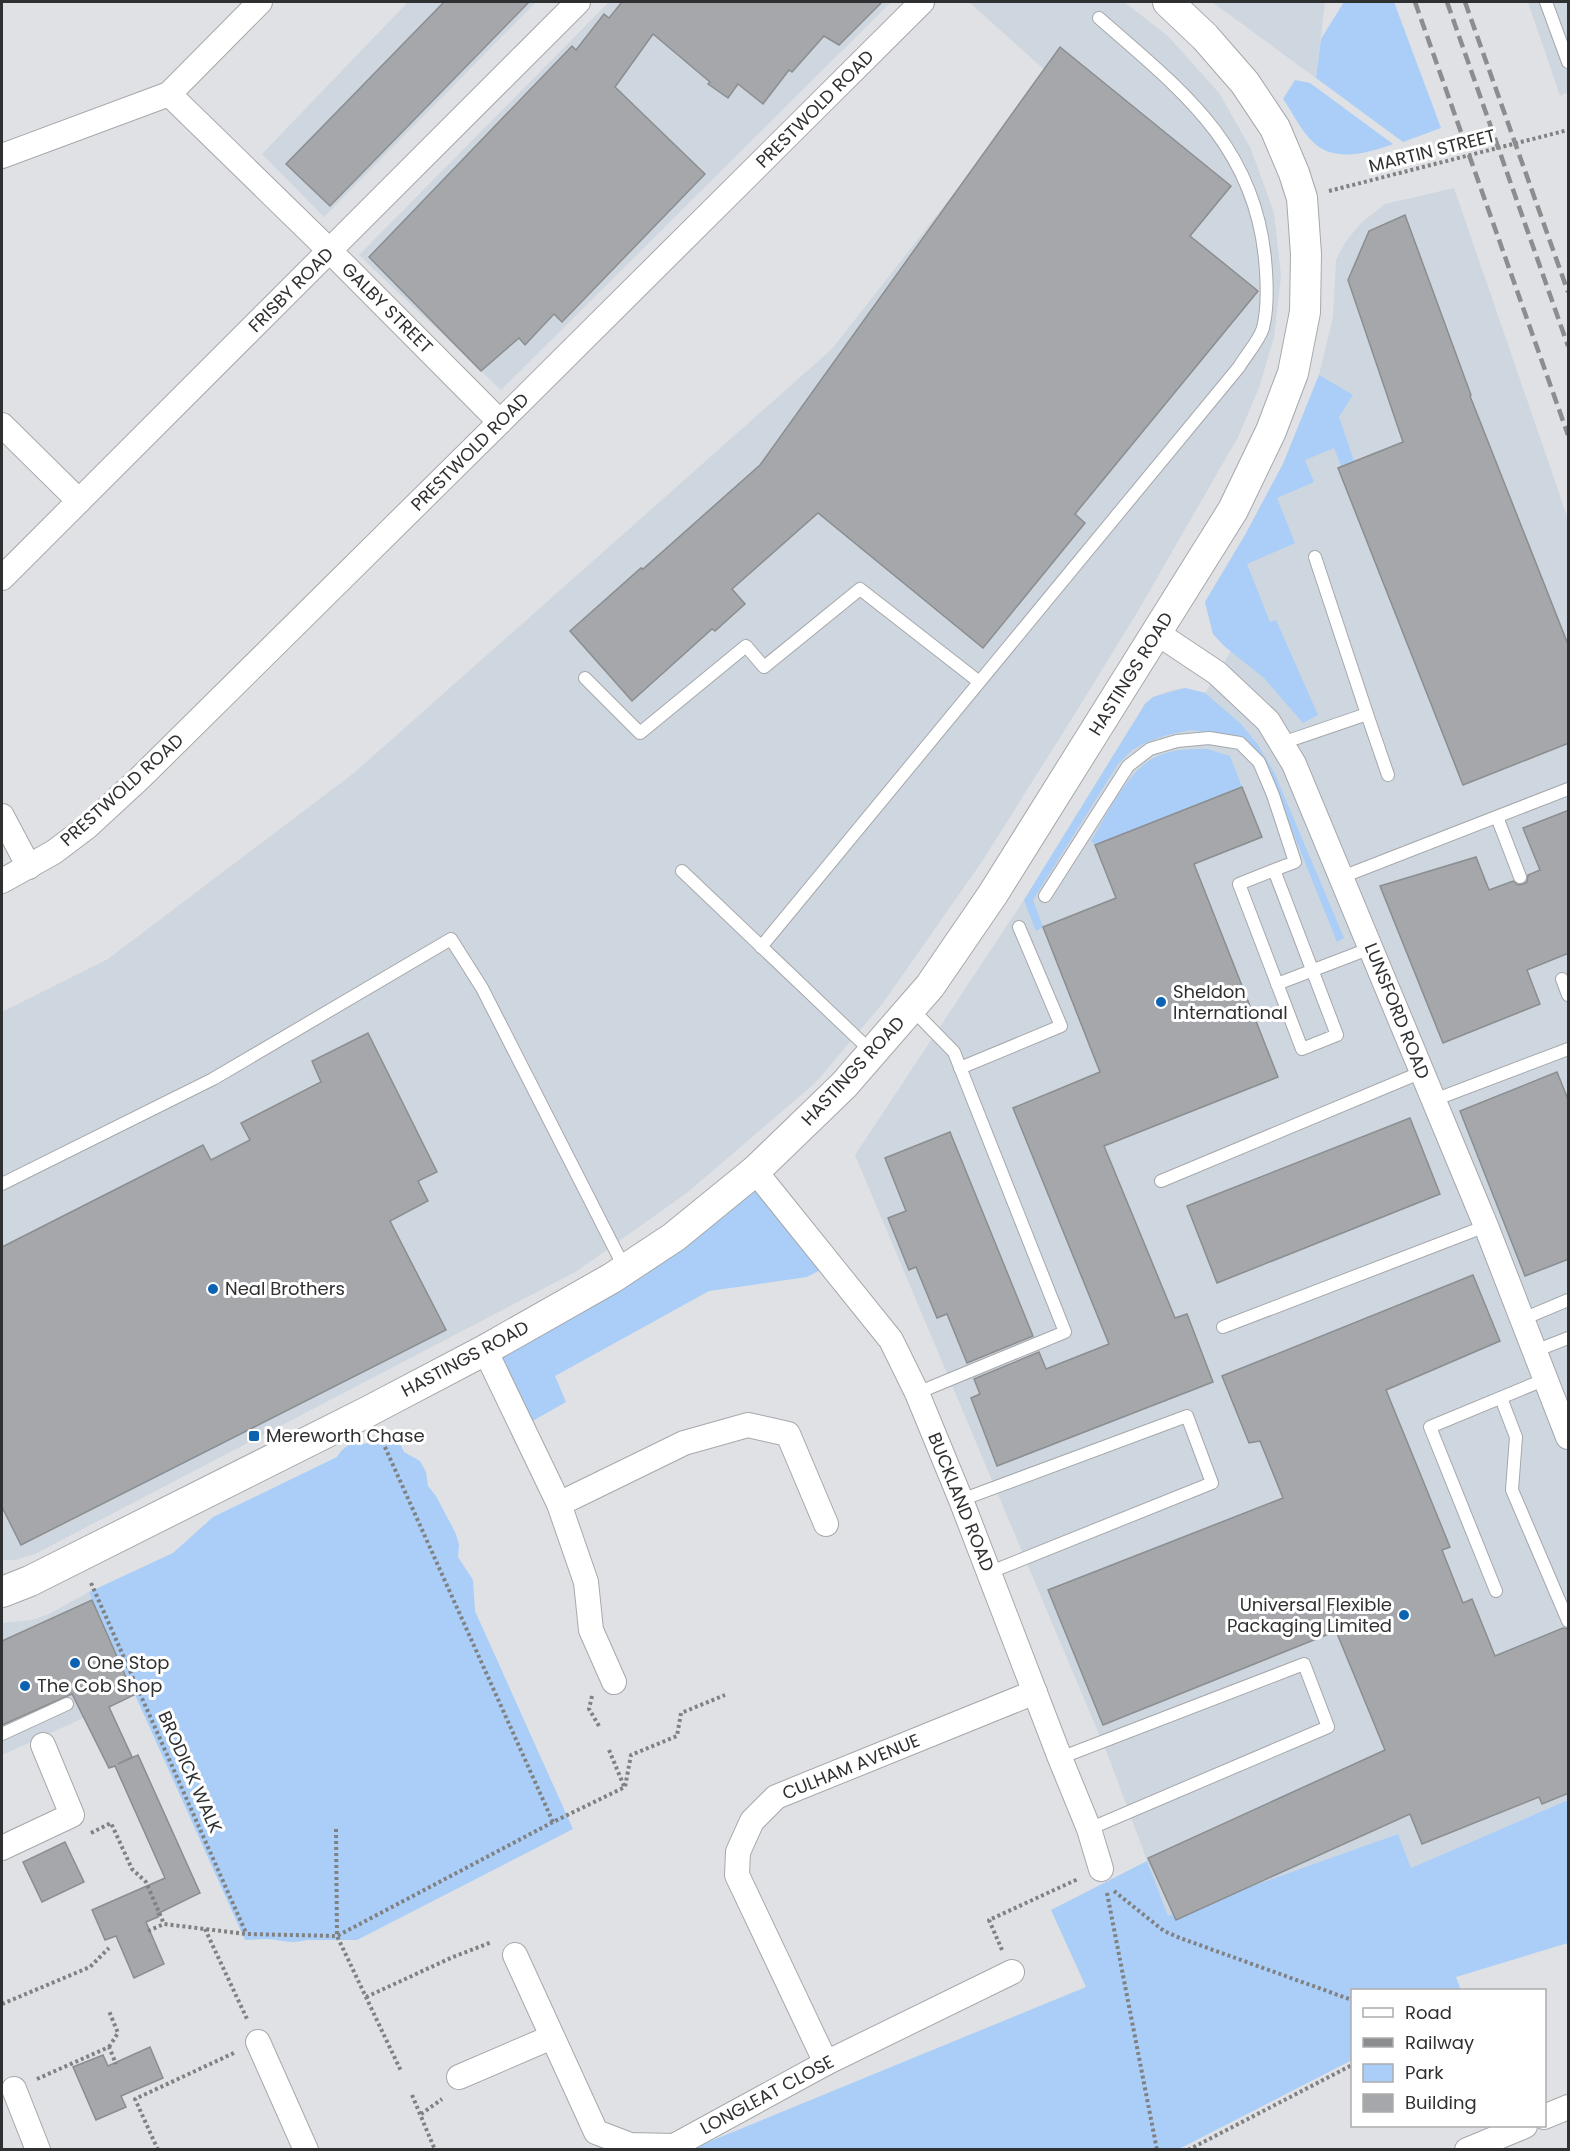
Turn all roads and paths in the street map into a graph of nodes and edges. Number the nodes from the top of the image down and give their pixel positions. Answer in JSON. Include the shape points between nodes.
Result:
{"nodes":[{"id":1,"x":260,"y":2,"type":"edge"},
{"id":2,"x":578,"y":2,"type":"edge"},
{"id":3,"x":922,"y":2,"type":"edge"},
{"id":4,"x":1168,"y":2,"type":"edge"},
{"id":5,"x":1546,"y":2,"type":"edge"},
{"id":6,"x":1099,"y":18,"type":"dead end"},
{"id":7,"x":1569,"y":62,"type":"edge"},
{"id":8,"x":169,"y":94,"type":"junction"},
{"id":9,"x":1569,"y":130,"type":"edge"},
{"id":10,"x":2,"y":156,"type":"edge"},
{"id":11,"x":1302,"y":198,"type":"junction"},
{"id":12,"x":330,"y":251,"type":"junction"},
{"id":13,"x":500,"y":422,"type":"junction"},
{"id":14,"x":2,"y":425,"type":"edge"},
{"id":15,"x":79,"y":501,"type":"junction"},
{"id":16,"x":1315,"y":557,"type":"dead end"},
{"id":17,"x":2,"y":578,"type":"edge"},
{"id":18,"x":1157,"y":633,"type":"junction"},
{"id":19,"x":585,"y":678,"type":"dead end"},
{"id":20,"x":978,"y":681,"type":"junction"},
{"id":21,"x":1367,"y":714,"type":"junction"},
{"id":22,"x":1282,"y":743,"type":"junction"},
{"id":23,"x":1388,"y":775,"type":"dead end"},
{"id":24,"x":1569,"y":789,"type":"edge"},
{"id":25,"x":2,"y":816,"type":"edge"},
{"id":26,"x":1497,"y":817,"type":"junction"},
{"id":27,"x":29,"y":867,"type":"junction"},
{"id":28,"x":1274,"y":870,"type":"junction"},
{"id":29,"x":682,"y":871,"type":"dead end"},
{"id":30,"x":1342,"y":877,"type":"junction"},
{"id":31,"x":1520,"y":877,"type":"dead end"},
{"id":32,"x":2,"y":881,"type":"edge"},
{"id":33,"x":1045,"y":896,"type":"dead end"},
{"id":34,"x":1019,"y":927,"type":"dead end"},
{"id":35,"x":761,"y":947,"type":"junction"},
{"id":36,"x":1371,"y":948,"type":"junction"},
{"id":37,"x":1312,"y":970,"type":"junction"},
{"id":38,"x":1562,"y":979,"type":"dead end"},
{"id":39,"x":1277,"y":984,"type":"junction"},
{"id":40,"x":1569,"y":995,"type":"edge"},
{"id":41,"x":911,"y":1008,"type":"junction"},
{"id":42,"x":1569,"y":1049,"type":"edge"},
{"id":43,"x":872,"y":1053,"type":"junction"},
{"id":44,"x":960,"y":1068,"type":"junction"},
{"id":45,"x":1422,"y":1072,"type":"junction"},
{"id":46,"x":1434,"y":1100,"type":"junction"},
{"id":47,"x":755,"y":1171,"type":"junction"},
{"id":48,"x":1161,"y":1181,"type":"dead end"},
{"id":49,"x":2,"y":1184,"type":"edge"},
{"id":50,"x":1486,"y":1226,"type":"junction"},
{"id":51,"x":625,"y":1269,"type":"junction"},
{"id":52,"x":1569,"y":1300,"type":"edge"},
{"id":53,"x":1523,"y":1319,"type":"junction"},
{"id":54,"x":1223,"y":1327,"type":"dead end"},
{"id":55,"x":1569,"y":1338,"type":"edge"},
{"id":56,"x":485,"y":1350,"type":"junction"},
{"id":57,"x":1535,"y":1351,"type":"junction"},
{"id":58,"x":1546,"y":1379,"type":"junction"},
{"id":59,"x":917,"y":1393,"type":"junction"},
{"id":60,"x":1501,"y":1398,"type":"junction"},
{"id":61,"x":369,"y":1411,"type":"junction"},
{"id":62,"x":1569,"y":1437,"type":"edge"},
{"id":63,"x":961,"y":1500,"type":"junction"},
{"id":64,"x":559,"y":1504,"type":"junction"},
{"id":65,"x":826,"y":1524,"type":"dead end"},
{"id":66,"x":79,"y":1556,"type":"junction"},
{"id":67,"x":988,"y":1573,"type":"junction"},
{"id":68,"x":1496,"y":1591,"type":"dead end"},
{"id":69,"x":2,"y":1592,"type":"edge"},
{"id":70,"x":1569,"y":1621,"type":"edge"},
{"id":71,"x":614,"y":1682,"type":"dead end"},
{"id":72,"x":1035,"y":1692,"type":"junction"},
{"id":73,"x":725,"y":1695,"type":"dead end"},
{"id":74,"x":67,"y":1704,"type":"dead end"},
{"id":75,"x":2,"y":1734,"type":"edge"},
{"id":76,"x":43,"y":1745,"type":"dead end"},
{"id":77,"x":609,"y":1750,"type":"dead end"},
{"id":78,"x":1060,"y":1758,"type":"junction"},
{"id":79,"x":625,"y":1787,"type":"junction"},
{"id":80,"x":72,"y":1815,"type":"junction"},
{"id":81,"x":553,"y":1822,"type":"junction"},
{"id":82,"x":336,"y":1829,"type":"dead end"},
{"id":83,"x":1089,"y":1829,"type":"junction"},
{"id":84,"x":2,"y":1848,"type":"edge"},
{"id":85,"x":1103,"y":1876,"type":"junction"},
{"id":86,"x":164,"y":1924,"type":"junction"},
{"id":87,"x":204,"y":1929,"type":"junction"},
{"id":88,"x":148,"y":1931,"type":"dead end"},
{"id":89,"x":246,"y":1934,"type":"junction"},
{"id":90,"x":337,"y":1936,"type":"junction"},
{"id":91,"x":109,"y":1948,"type":"dead end"},
{"id":92,"x":514,"y":1955,"type":"joint"},
{"id":93,"x":1012,"y":1972,"type":"joint"},
{"id":94,"x":366,"y":1998,"type":"junction"},
{"id":95,"x":1351,"y":1999,"type":"edge"},
{"id":96,"x":2,"y":2004,"type":"edge"},
{"id":97,"x":109,"y":2011,"type":"dead end"},
{"id":98,"x":552,"y":2037,"type":"junction"},
{"id":99,"x":258,"y":2042,"type":"junction"},
{"id":100,"x":109,"y":2047,"type":"junction"},
{"id":101,"x":826,"y":2063,"type":"junction"},
{"id":102,"x":116,"y":2064,"type":"dead end"},
{"id":103,"x":1351,"y":2066,"type":"edge"},
{"id":104,"x":401,"y":2071,"type":"dead end"},
{"id":105,"x":459,"y":2077,"type":"dead end"},
{"id":106,"x":14,"y":2089,"type":"joint"},
{"id":107,"x":412,"y":2095,"type":"dead end"},
{"id":108,"x":442,"y":2099,"type":"dead end"},
{"id":109,"x":1569,"y":2107,"type":"edge"},
{"id":110,"x":421,"y":2114,"type":"junction"},
{"id":111,"x":1546,"y":2117,"type":"edge"},
{"id":112,"x":1523,"y":2127,"type":"edge"},
{"id":113,"x":38,"y":2150,"type":"edge"},
{"id":114,"x":158,"y":2150,"type":"edge"},
{"id":115,"x":306,"y":2150,"type":"edge"},
{"id":116,"x":435,"y":2150,"type":"edge"},
{"id":117,"x":1157,"y":2150,"type":"edge"},
{"id":118,"x":1188,"y":2150,"type":"edge"},
{"id":119,"x":1467,"y":2150,"type":"edge"}],
"edges":[{"from":1,"to":8,"type":"street"},
{"from":2,"to":12,"type":"street","name":"FRISBY ROAD"},
{"from":3,"to":13,"type":"street","name":"PRESTWOLD ROAD"},
{"from":4,"to":11,"type":"street","name":"HASTINGS ROAD","via":[[1237,73],[1264,111],[1287,153]]},
{"from":5,"to":7,"type":"lane"},
{"from":6,"to":20,"type":"lane","via":[[1201,111],[1230,151],[1248,188],[1263,236],[1267,282],[1263,329],[1239,367]]},
{"from":8,"to":10,"type":"street"},
{"from":8,"to":12,"type":"street","name":"GALBY STREET"},
{"from":9,"to":11,"type":"path","name":"MARTIN STREET"},
{"from":11,"to":18,"type":"street","name":"HASTINGS ROAD","via":[[1305,312],[1293,373],[1271,431],[1233,510]]},
{"from":12,"to":13,"type":"street","name":"GALBY STREET"},
{"from":12,"to":15,"type":"street","name":"FRISBY ROAD"},
{"from":13,"to":27,"type":"street","name":"PRESTWOLD ROAD","via":[[140,778],[87,827]]},
{"from":14,"to":15,"type":"street"},
{"from":15,"to":17,"type":"street","name":"FRISBY ROAD"},
{"from":16,"to":21,"type":"lane"},
{"from":18,"to":22,"type":"street","name":"LUNSFORD ROAD","via":[[1217,673],[1268,721]]},
{"from":18,"to":41,"type":"street","name":"HASTINGS ROAD","via":[[993,894]]},
{"from":19,"to":20,"type":"lane","via":[[640,733],[746,646],[764,668],[860,589]]},
{"from":20,"to":35,"type":"lane"},
{"from":21,"to":22,"type":"lane"},
{"from":21,"to":23,"type":"lane"},
{"from":22,"to":30,"type":"street","name":"LUNSFORD ROAD"},
{"from":24,"to":26,"type":"lane"},
{"from":25,"to":27,"type":"street"},
{"from":26,"to":30,"type":"lane"},
{"from":26,"to":31,"type":"lane"},
{"from":27,"to":32,"type":"street","name":"PRESTWOLD ROAD"},
{"from":28,"to":33,"type":"lane","via":[[1295,862],[1259,762],[1239,743],[1209,738],[1177,741],[1150,749],[1128,766]]},
{"from":28,"to":37,"type":"lane"},
{"from":28,"to":39,"type":"lane","via":[[1239,884]]},
{"from":29,"to":35,"type":"lane"},
{"from":30,"to":36,"type":"street","name":"LUNSFORD ROAD"},
{"from":34,"to":44,"type":"lane","via":[[1060,1026]]},
{"from":35,"to":43,"type":"lane"},
{"from":36,"to":37,"type":"lane"},
{"from":36,"to":45,"type":"street","name":"LUNSFORD ROAD"},
{"from":37,"to":39,"type":"lane"},
{"from":37,"to":39,"type":"lane","via":[[1337,1035],[1302,1049]]},
{"from":38,"to":40,"type":"lane"},
{"from":41,"to":43,"type":"street","name":"HASTINGS ROAD"},
{"from":41,"to":44,"type":"lane","via":[[954,1052]]},
{"from":42,"to":46,"type":"lane"},
{"from":43,"to":47,"type":"street","name":"HASTINGS ROAD"},
{"from":44,"to":59,"type":"lane","via":[[1065,1332]]},
{"from":45,"to":46,"type":"street","name":"LUNSFORD ROAD"},
{"from":45,"to":48,"type":"lane"},
{"from":46,"to":50,"type":"street","name":"LUNSFORD ROAD"},
{"from":47,"to":51,"type":"street","name":"HASTINGS ROAD","via":[[674,1237]]},
{"from":47,"to":59,"type":"street","name":"BUCKLAND ROAD","via":[[891,1340]]},
{"from":49,"to":51,"type":"lane","via":[[213,1079],[451,939],[482,988]]},
{"from":50,"to":53,"type":"street","name":"LUNSFORD ROAD"},
{"from":50,"to":54,"type":"lane"},
{"from":51,"to":56,"type":"street","name":"HASTINGS ROAD"},
{"from":52,"to":53,"type":"lane"},
{"from":53,"to":57,"type":"street","name":"LUNSFORD ROAD"},
{"from":55,"to":57,"type":"lane"},
{"from":56,"to":61,"type":"street","name":"HASTINGS ROAD"},
{"from":56,"to":64,"type":"street"},
{"from":57,"to":58,"type":"street","name":"LUNSFORD ROAD"},
{"from":58,"to":60,"type":"lane"},
{"from":58,"to":62,"type":"street","name":"LUNSFORD ROAD"},
{"from":59,"to":63,"type":"street","name":"BUCKLAND ROAD"},
{"from":60,"to":68,"type":"lane","via":[[1430,1426]]},
{"from":60,"to":70,"type":"lane","via":[[1516,1437],[1512,1490]]},
{"from":61,"to":66,"type":"street","name":"HASTINGS ROAD"},
{"from":61,"to":81,"type":"path"},
{"from":63,"to":67,"type":"street","name":"BUCKLAND ROAD"},
{"from":63,"to":67,"type":"lane","via":[[1187,1416],[1212,1483]]},
{"from":64,"to":65,"type":"street","via":[[684,1443],[748,1425],[788,1434]]},
{"from":64,"to":71,"type":"street","via":[[586,1582],[591,1630]]},
{"from":66,"to":69,"type":"street","name":"HASTINGS ROAD"},
{"from":66,"to":89,"type":"path","name":"BRODICK WALK"},
{"from":67,"to":72,"type":"street","name":"BUCKLAND ROAD"},
{"from":72,"to":78,"type":"street","name":"BUCKLAND ROAD"},
{"from":72,"to":101,"type":"street","name":"CULHAM AVENUE","via":[[776,1797],[752,1821],[738,1852],[738,1875]]},
{"from":73,"to":79,"type":"path","via":[[681,1713],[677,1737],[631,1755]]},
{"from":74,"to":75,"type":"lane"},
{"from":76,"to":80,"type":"street"},
{"from":77,"to":79,"type":"path"},
{"from":78,"to":83,"type":"street","name":"BUCKLAND ROAD"},
{"from":78,"to":83,"type":"lane","via":[[1304,1664],[1328,1727]]},
{"from":79,"to":81,"type":"path"},
{"from":80,"to":84,"type":"street"},
{"from":80,"to":86,"type":"path","via":[[88,1834],[111,1823],[132,1869],[146,1882]]},
{"from":81,"to":90,"type":"path"},
{"from":82,"to":90,"type":"path"},
{"from":83,"to":85,"type":"street","name":"BUCKLAND ROAD"},
{"from":85,"to":93,"type":"path","via":[[989,1920]]},
{"from":85,"to":95,"type":"path","via":[[1164,1931]]},
{"from":85,"to":117,"type":"path"},
{"from":86,"to":87,"type":"path"},
{"from":86,"to":88,"type":"path"},
{"from":87,"to":89,"type":"path"},
{"from":87,"to":99,"type":"path"},
{"from":89,"to":90,"type":"path"},
{"from":90,"to":94,"type":"path"},
{"from":91,"to":96,"type":"path","via":[[90,1966]]},
{"from":92,"to":94,"type":"path","via":[[504,1937]]},
{"from":92,"to":98,"type":"street","name":"LONGLEAT CLOSE"},
{"from":93,"to":101,"type":"street","name":"LONGLEAT CLOSE"},
{"from":94,"to":104,"type":"path"},
{"from":97,"to":100,"type":"path","via":[[118,2034]]},
{"from":98,"to":101,"type":"street","name":"LONGLEAT CLOSE","via":[[596,2133],[630,2145],[674,2146]]},
{"from":98,"to":105,"type":"street"},
{"from":99,"to":114,"type":"path","via":[[135,2099]]},
{"from":99,"to":115,"type":"street"},
{"from":100,"to":102,"type":"path"},
{"from":100,"to":106,"type":"path"},
{"from":103,"to":118,"type":"path"},
{"from":106,"to":113,"type":"street"},
{"from":107,"to":110,"type":"path"},
{"from":108,"to":110,"type":"path"},
{"from":109,"to":111,"type":"street"},
{"from":110,"to":116,"type":"path"},
{"from":112,"to":119,"type":"street"}]}
